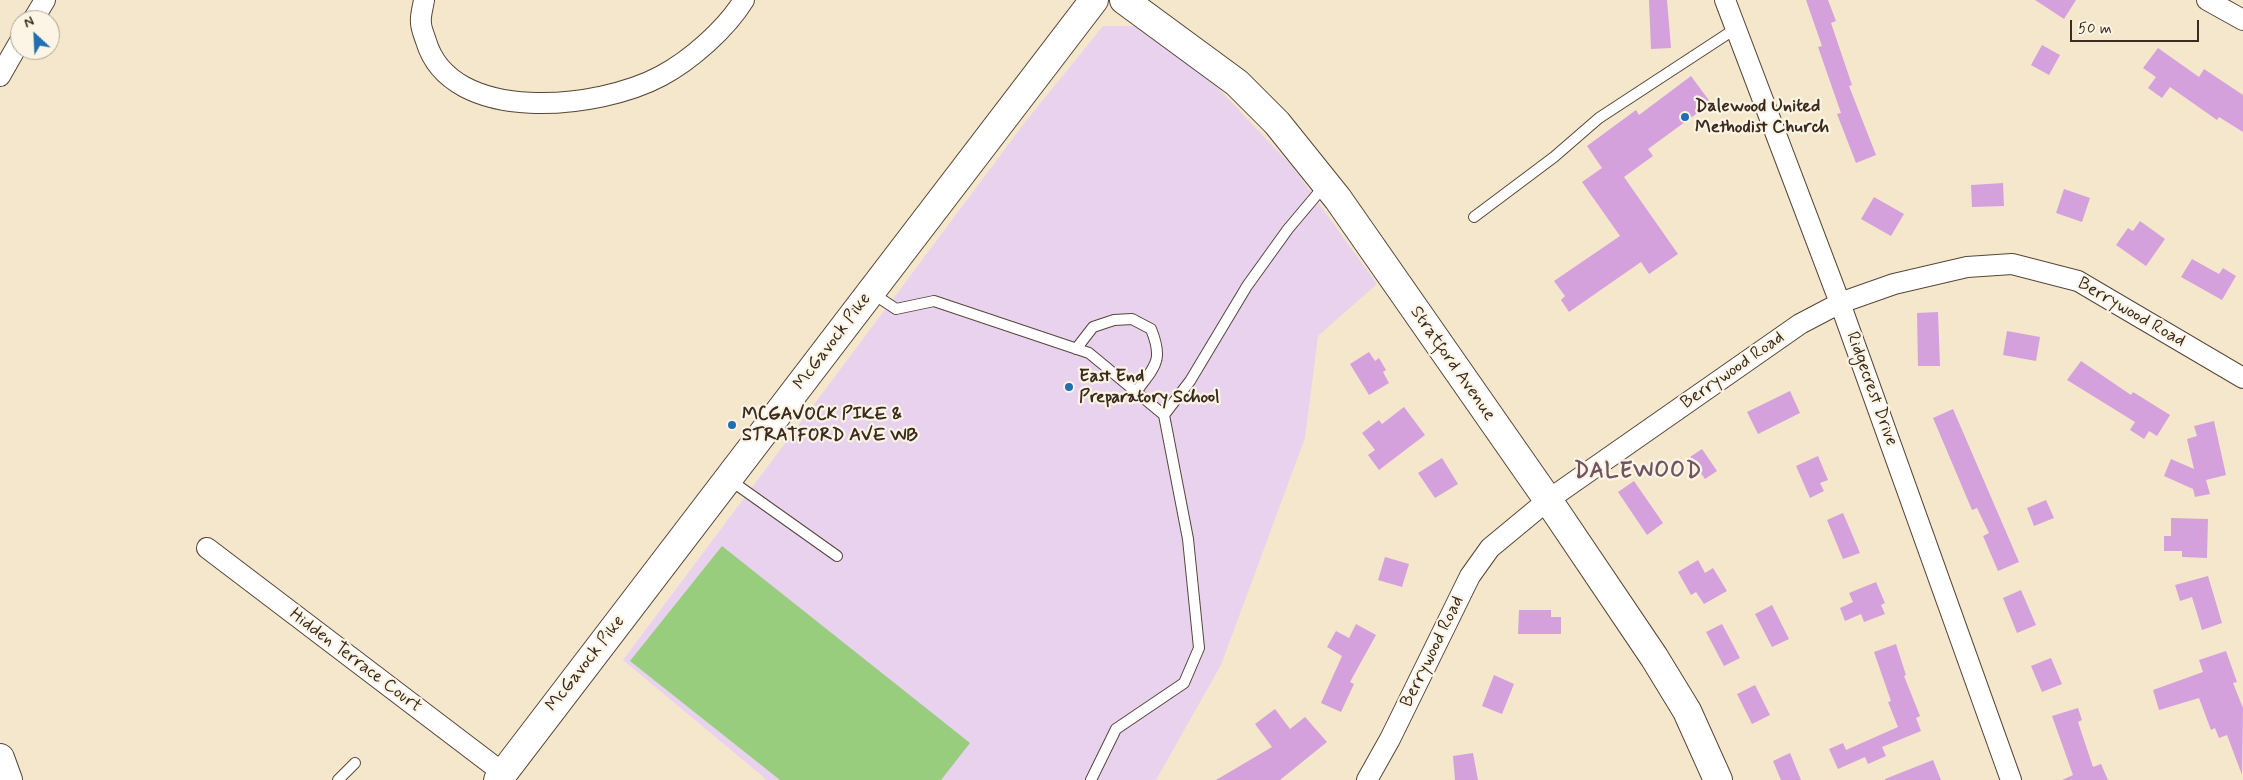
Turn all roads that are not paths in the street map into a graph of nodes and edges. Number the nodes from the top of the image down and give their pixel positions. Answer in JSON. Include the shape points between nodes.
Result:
{"nodes":[{"id":1,"x":424,"y":0,"type":"edge"},
{"id":2,"x":744,"y":0,"type":"edge"},
{"id":3,"x":1094,"y":0,"type":"edge"},
{"id":4,"x":1124,"y":0,"type":"edge"},
{"id":5,"x":1725,"y":0,"type":"edge"},
{"id":6,"x":2207,"y":0,"type":"edge"},
{"id":7,"x":2243,"y":20,"type":"edge"},
{"id":8,"x":1735,"y":29,"type":"junction"},
{"id":9,"x":10,"y":58,"type":"edge"},
{"id":10,"x":0,"y":76,"type":"edge"},
{"id":11,"x":1326,"y":184,"type":"junction"},
{"id":12,"x":1474,"y":216,"type":"dead end"},
{"id":13,"x":871,"y":292,"type":"junction"},
{"id":14,"x":1840,"y":303,"type":"junction"},
{"id":15,"x":1076,"y":349,"type":"junction"},
{"id":16,"x":2243,"y":378,"type":"edge"},
{"id":17,"x":1136,"y":392,"type":"junction"},
{"id":18,"x":1164,"y":415,"type":"junction"},
{"id":19,"x":729,"y":479,"type":"junction"},
{"id":20,"x":1548,"y":500,"type":"junction"},
{"id":21,"x":207,"y":548,"type":"dead end"},
{"id":22,"x":837,"y":556,"type":"dead end"},
{"id":23,"x":0,"y":758,"type":"edge"},
{"id":24,"x":355,"y":763,"type":"dead end"},
{"id":25,"x":501,"y":777,"type":"edge"},
{"id":26,"x":8,"y":780,"type":"edge"},
{"id":27,"x":338,"y":780,"type":"edge"},
{"id":28,"x":1091,"y":780,"type":"edge"},
{"id":29,"x":1367,"y":780,"type":"edge"},
{"id":30,"x":1718,"y":780,"type":"edge"},
{"id":31,"x":2011,"y":780,"type":"edge"}],
"edges":[{"from":1,"to":2,"type":"street","via":[[421,22],[430,54],[450,80],[487,97],[539,103],[579,102],[621,93],[661,76],[698,51]]},
{"from":3,"to":13,"type":"street","name":"McGavock Pike"},
{"from":4,"to":11,"type":"street","name":"Stratford Avenue","via":[[1237,83],[1276,123]]},
{"from":5,"to":8,"type":"street","name":"Ridgecrest Drive"},
{"from":6,"to":7,"type":"street"},
{"from":8,"to":12,"type":"lane","via":[[1599,118],[1554,157]]},
{"from":8,"to":14,"type":"street","name":"Ridgecrest Drive"},
{"from":9,"to":10,"type":"street"},
{"from":11,"to":18,"type":"lane","via":[[1247,286],[1190,381]]},
{"from":11,"to":20,"type":"street","name":"Stratford Avenue"},
{"from":13,"to":15,"type":"lane","via":[[896,309],[934,301]]},
{"from":13,"to":19,"type":"street","name":"McGavock Pike"},
{"from":14,"to":16,"type":"street","name":"Berrywood Road","via":[[1894,284],[1967,267],[2012,264],[2078,281]]},
{"from":14,"to":20,"type":"street","name":"Berrywood Road","via":[[1800,324]]},
{"from":14,"to":31,"type":"street","name":"Ridgecrest Drive"},
{"from":15,"to":17,"type":"lane","via":[[1089,353]]},
{"from":15,"to":17,"type":"lane","via":[[1093,327],[1114,320],[1132,319],[1151,328],[1158,347],[1156,364]]},
{"from":17,"to":18,"type":"lane"},
{"from":18,"to":28,"type":"lane","via":[[1188,539],[1199,648],[1184,683],[1116,730]]},
{"from":19,"to":22,"type":"lane"},
{"from":19,"to":25,"type":"street","name":"McGavock Pike"},
{"from":20,"to":29,"type":"street","name":"Berrywood Road","via":[[1490,548],[1470,576]]},
{"from":20,"to":30,"type":"street","name":"Stratford Avenue","via":[[1687,711]]},
{"from":21,"to":25,"type":"street","name":"Hidden Terrace Court"},
{"from":23,"to":26,"type":"street"},
{"from":24,"to":27,"type":"lane"}]}
